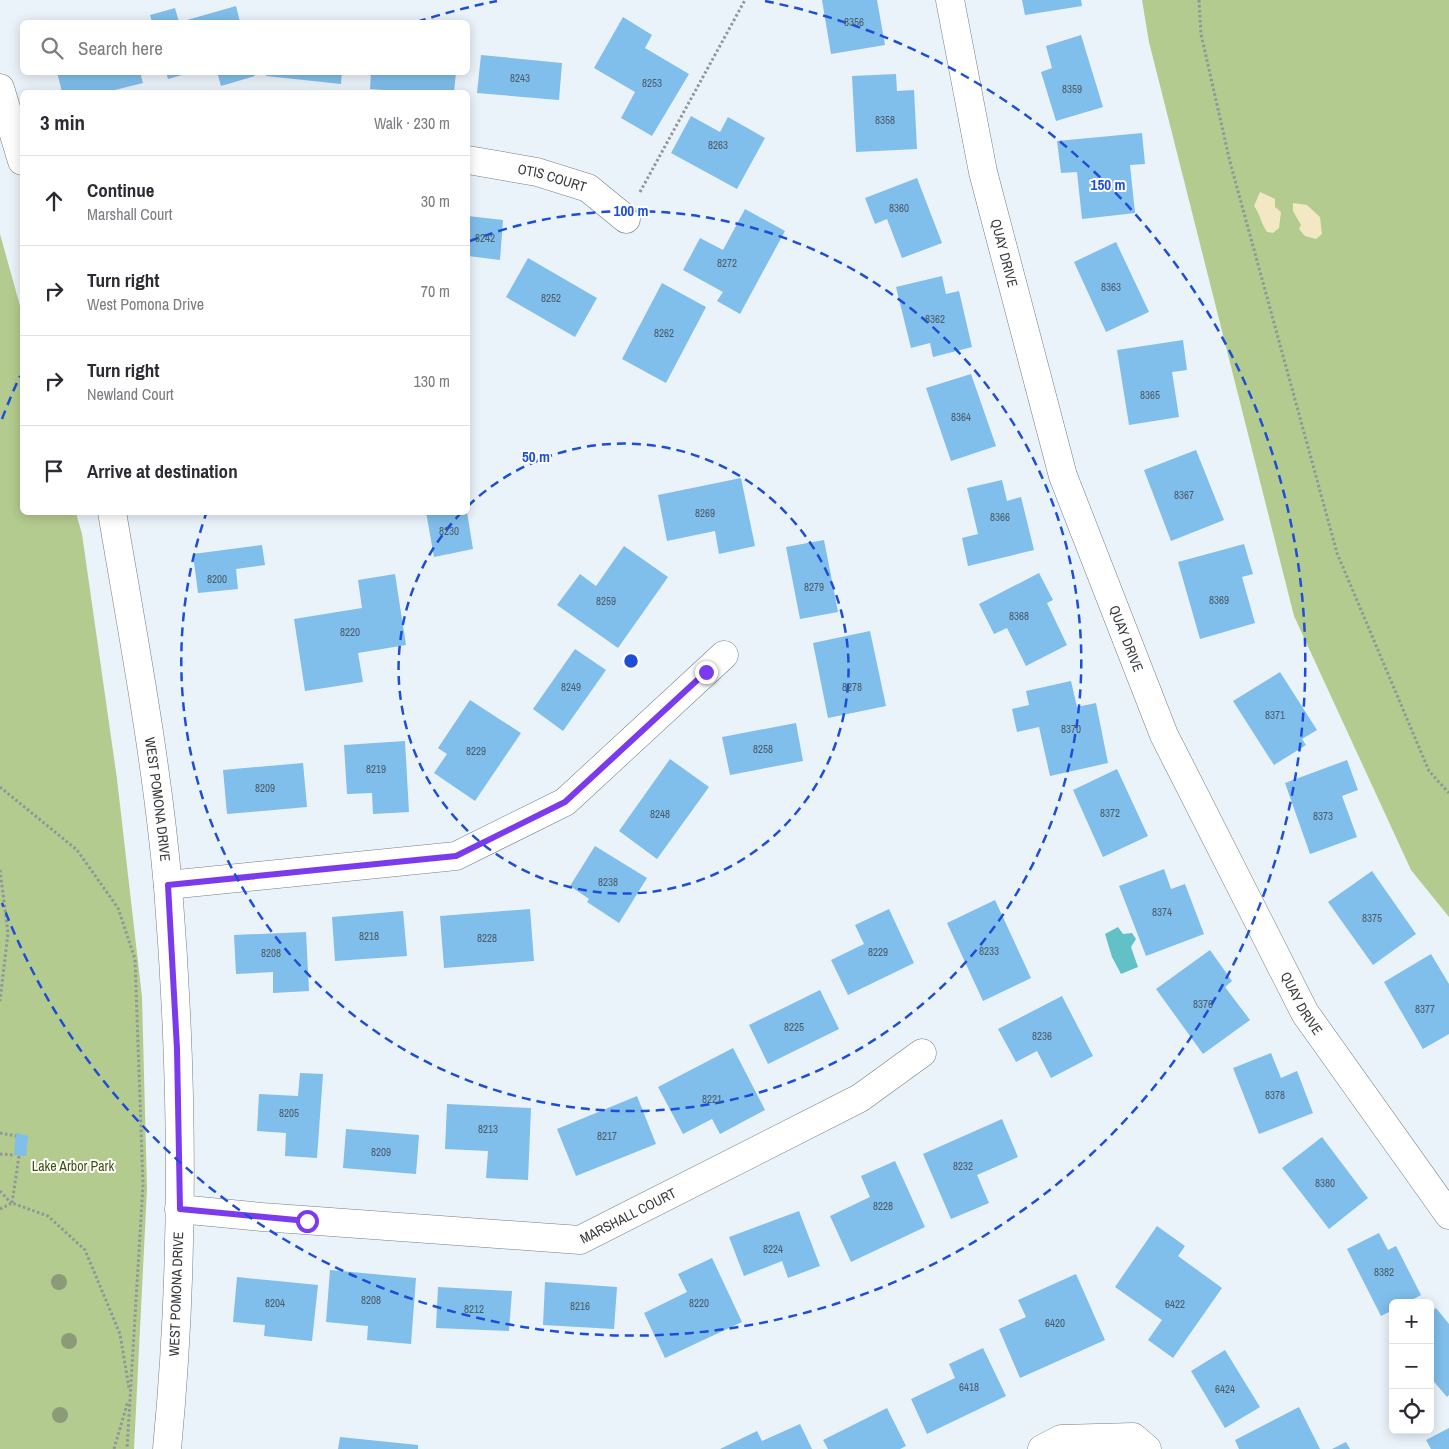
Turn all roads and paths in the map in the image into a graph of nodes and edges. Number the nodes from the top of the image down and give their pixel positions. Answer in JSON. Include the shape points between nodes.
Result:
{"nodes":[{"id":1,"x":745,"y":0,"type":"edge"},
{"id":2,"x":950,"y":0,"type":"edge"},
{"id":3,"x":1199,"y":0,"type":"edge"},
{"id":4,"x":0,"y":88,"type":"edge"},
{"id":5,"x":20,"y":154,"type":"edge"},
{"id":6,"x":470,"y":160,"type":"edge"},
{"id":7,"x":626,"y":219,"type":"joint"},
{"id":8,"x":113,"y":515,"type":"edge"},
{"id":9,"x":724,"y":655,"type":"dead end"},
{"id":10,"x":0,"y":786,"type":"edge"},
{"id":11,"x":1449,"y":793,"type":"edge"},
{"id":12,"x":0,"y":870,"type":"edge"},
{"id":13,"x":168,"y":885,"type":"junction"},
{"id":14,"x":0,"y":1001,"type":"edge"},
{"id":15,"x":922,"y":1053,"type":"dead end"},
{"id":16,"x":0,"y":1134,"type":"edge"},
{"id":17,"x":16,"y":1136,"type":"dead end"},
{"id":18,"x":0,"y":1154,"type":"edge"},
{"id":19,"x":14,"y":1155,"type":"dead end"},
{"id":20,"x":19,"y":1156,"type":"dead end"},
{"id":21,"x":0,"y":1190,"type":"edge"},
{"id":22,"x":12,"y":1203,"type":"junction"},
{"id":23,"x":0,"y":1208,"type":"edge"},
{"id":24,"x":180,"y":1209,"type":"junction"},
{"id":25,"x":1449,"y":1215,"type":"edge"},
{"id":26,"x":130,"y":1394,"type":"junction"},
{"id":27,"x":114,"y":1449,"type":"edge"},
{"id":28,"x":127,"y":1449,"type":"edge"},
{"id":29,"x":167,"y":1449,"type":"edge"},
{"id":30,"x":1042,"y":1449,"type":"edge"},
{"id":31,"x":1147,"y":1449,"type":"edge"}],
"edges":[{"from":1,"to":7,"type":"path"},
{"from":2,"to":25,"type":"street","name":"QUAY DRIVE","via":[[983,172],[1064,476],[1164,735],[1305,1013]]},
{"from":3,"to":11,"type":"path","via":[[1202,34],[1230,162],[1337,553],[1429,771]]},
{"from":4,"to":5,"type":"street"},
{"from":6,"to":7,"type":"street","name":"OTIS COURT","via":[[537,172],[588,188]]},
{"from":8,"to":13,"type":"street","name":"WEST POMONA DRIVE","via":[[144,696]]},
{"from":9,"to":13,"type":"street","via":[[565,802],[456,856]]},
{"from":10,"to":26,"type":"path","via":[[77,850],[118,908],[135,959],[143,1185]]},
{"from":12,"to":14,"type":"path","via":[[8,933]]},
{"from":13,"to":24,"type":"street","name":"WEST POMONA DRIVE","via":[[177,1049]]},
{"from":15,"to":24,"type":"street","name":"MARSHALL COURT","via":[[860,1098],[580,1240],[262,1218]]},
{"from":16,"to":17,"type":"path"},
{"from":18,"to":19,"type":"path"},
{"from":20,"to":22,"type":"path"},
{"from":21,"to":22,"type":"path"},
{"from":22,"to":23,"type":"path"},
{"from":22,"to":26,"type":"path","via":[[48,1216],[85,1250],[120,1334]]},
{"from":24,"to":29,"type":"street","name":"WEST POMONA DRIVE"},
{"from":26,"to":27,"type":"path"},
{"from":26,"to":28,"type":"path"},
{"from":30,"to":31,"type":"street","via":[[1061,1439],[1133,1437]]}]}
